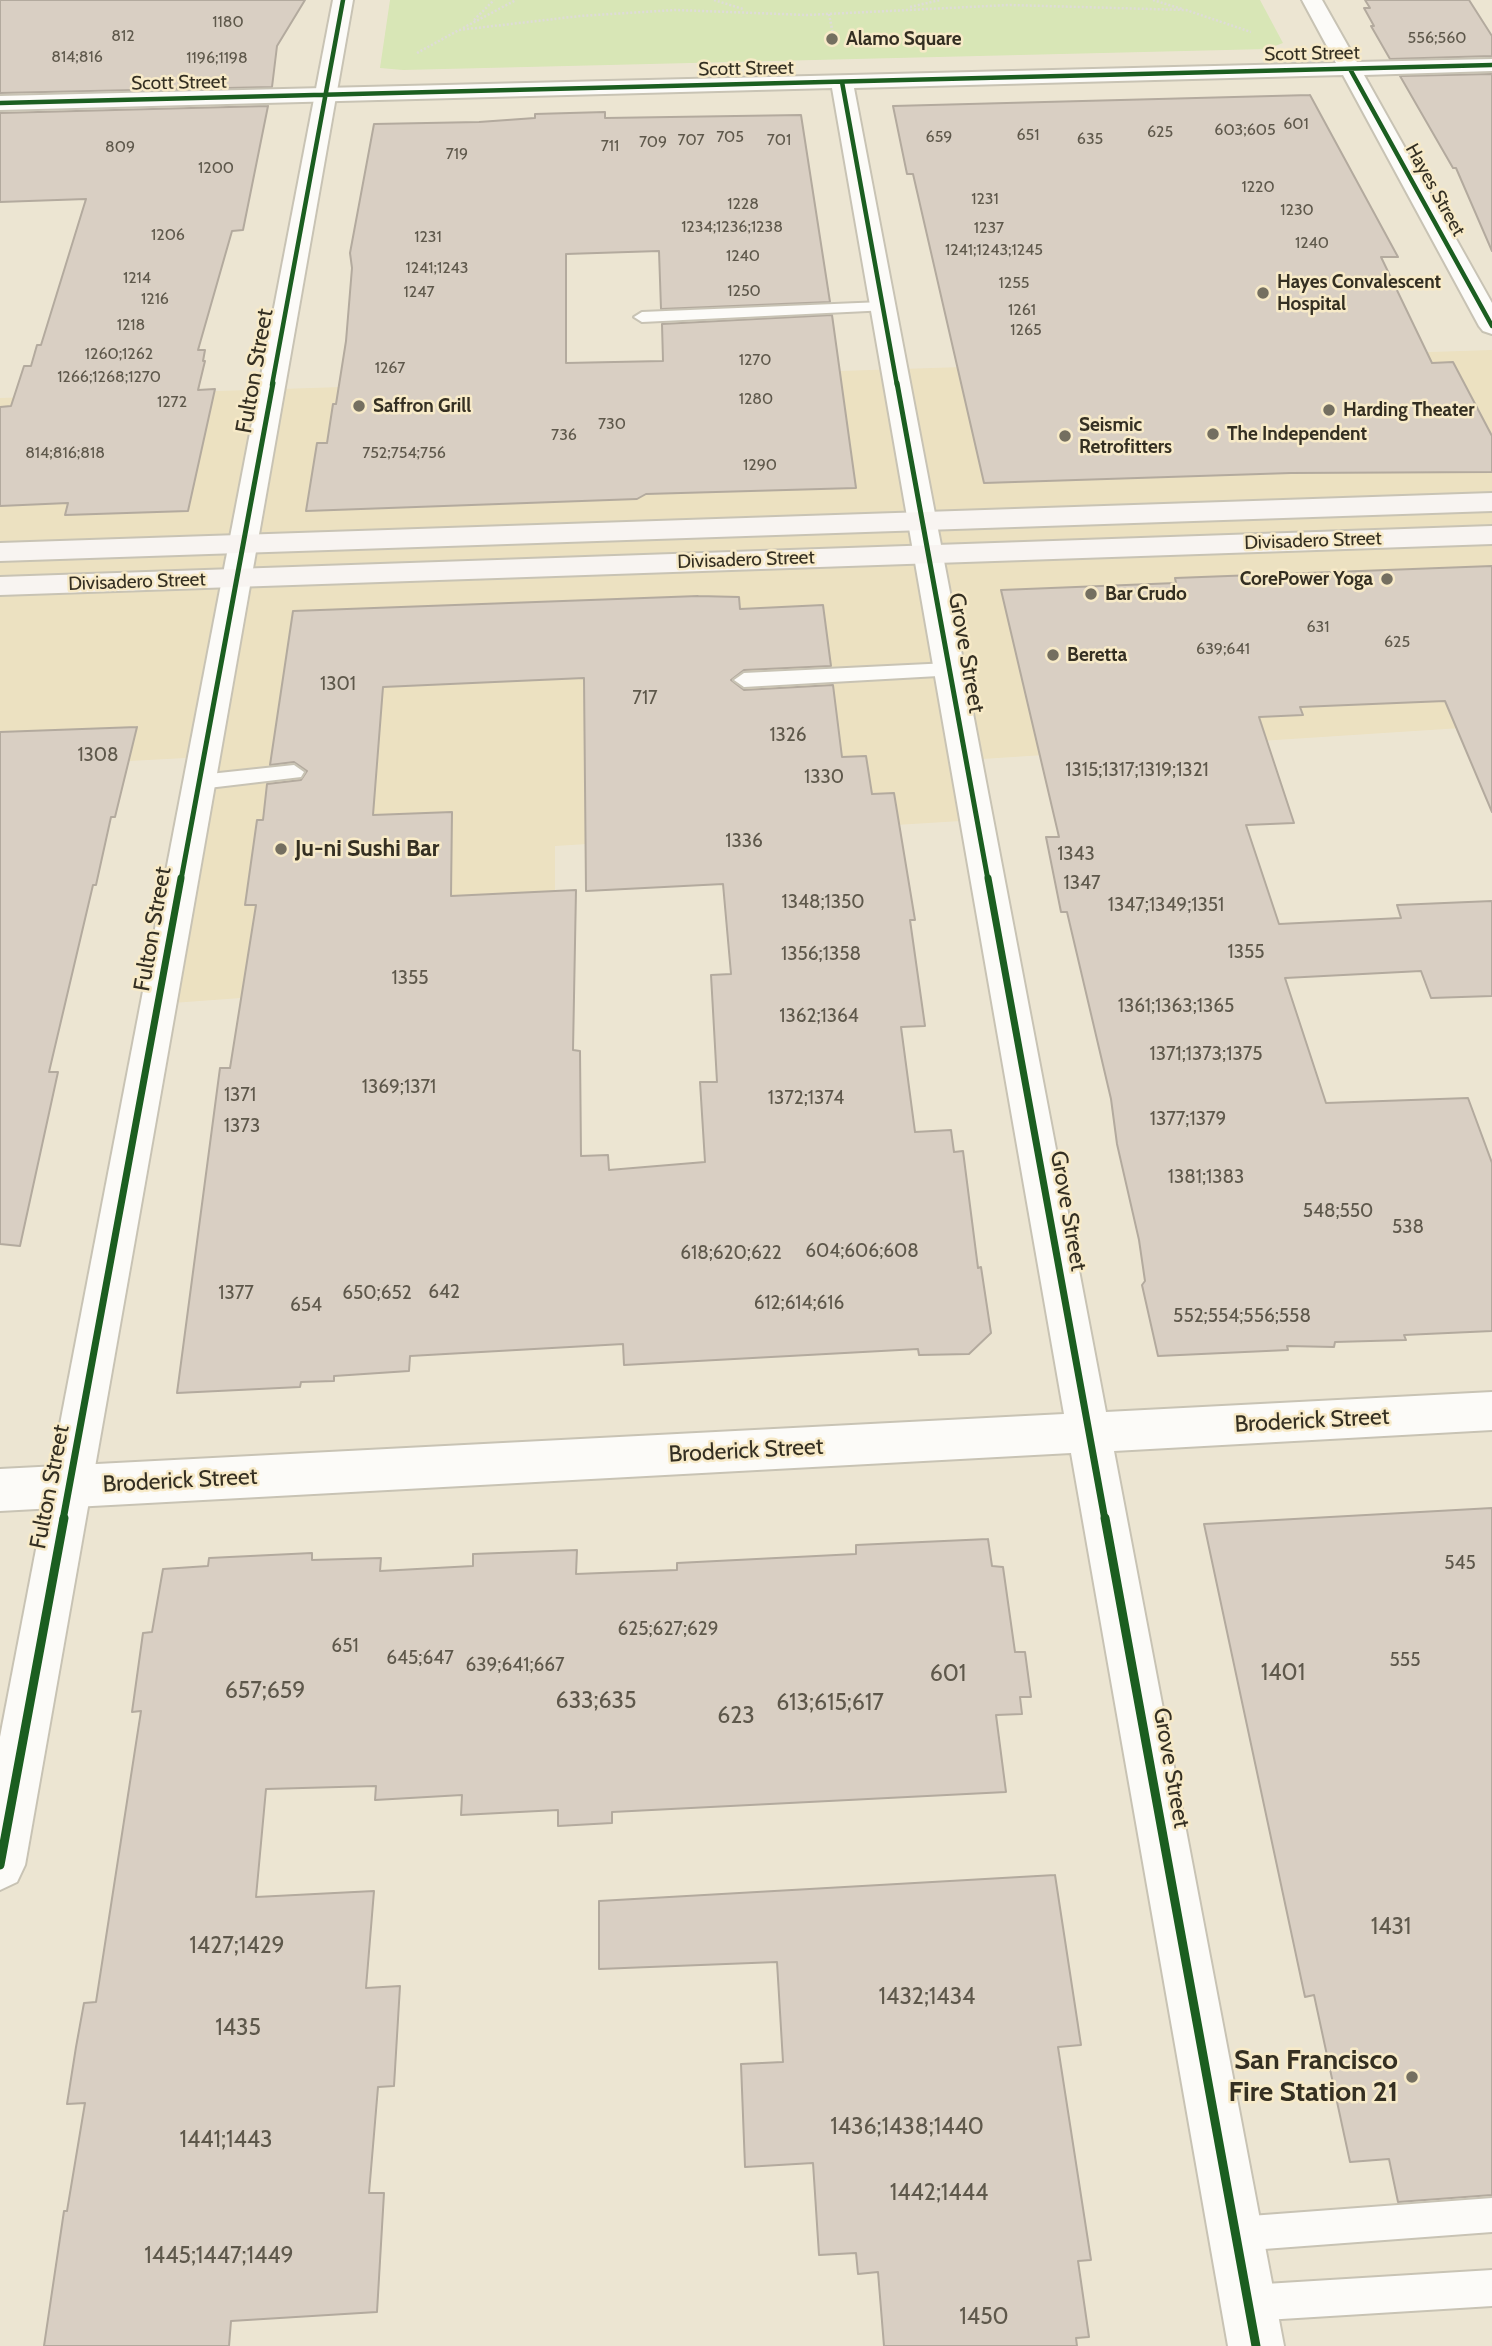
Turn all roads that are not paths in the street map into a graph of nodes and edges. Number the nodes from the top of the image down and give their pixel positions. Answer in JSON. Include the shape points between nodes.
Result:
{"nodes":[{"id":1,"x":343,"y":0,"type":"edge"},
{"id":2,"x":1312,"y":0,"type":"edge"},
{"id":3,"x":1492,"y":65,"type":"edge"},
{"id":4,"x":1350,"y":69,"type":"junction"},
{"id":5,"x":842,"y":82,"type":"junction"},
{"id":6,"x":325,"y":95,"type":"junction"},
{"id":7,"x":0,"y":103,"type":"edge"},
{"id":8,"x":882,"y":307,"type":"junction"},
{"id":9,"x":642,"y":317,"type":"dead end"},
{"id":10,"x":1492,"y":326,"type":"edge"},
{"id":11,"x":1492,"y":502,"type":"edge"},
{"id":12,"x":923,"y":521,"type":"junction"},
{"id":13,"x":1492,"y":535,"type":"edge"},
{"id":14,"x":243,"y":544,"type":"junction"},
{"id":15,"x":0,"y":552,"type":"edge"},
{"id":16,"x":929,"y":554,"type":"junction"},
{"id":17,"x":237,"y":578,"type":"junction"},
{"id":18,"x":0,"y":586,"type":"edge"},
{"id":19,"x":949,"y":670,"type":"junction"},
{"id":20,"x":744,"y":680,"type":"dead end"},
{"id":21,"x":294,"y":772,"type":"dead end"},
{"id":22,"x":200,"y":782,"type":"junction"},
{"id":23,"x":1492,"y":1411,"type":"edge"},
{"id":24,"x":1090,"y":1432,"type":"junction"},
{"id":25,"x":69,"y":1486,"type":"junction"},
{"id":26,"x":0,"y":1490,"type":"edge"},
{"id":27,"x":0,"y":1865,"type":"edge"},
{"id":28,"x":1492,"y":2215,"type":"edge"},
{"id":29,"x":1237,"y":2234,"type":"junction"},
{"id":30,"x":1492,"y":2288,"type":"edge"},
{"id":31,"x":1249,"y":2303,"type":"junction"},
{"id":32,"x":1256,"y":2346,"type":"edge"}],
"edges":[{"from":1,"to":6,"type":"street","name":"Fulton Street"},
{"from":2,"to":4,"type":"street","name":"Hayes Street"},
{"from":3,"to":4,"type":"street","name":"Scott Street"},
{"from":4,"to":5,"type":"street","name":"Scott Street"},
{"from":4,"to":10,"type":"street","name":"Hayes Street"},
{"from":5,"to":6,"type":"street","name":"Scott Street"},
{"from":5,"to":8,"type":"street","name":"Grove Street"},
{"from":6,"to":7,"type":"street","name":"Scott Street"},
{"from":6,"to":14,"type":"street","name":"Fulton Street"},
{"from":8,"to":9,"type":"lane"},
{"from":8,"to":12,"type":"street","name":"Grove Street"},
{"from":11,"to":12,"type":"main road","name":"Divisadero Street"},
{"from":12,"to":14,"type":"main road","name":"Divisadero Street"},
{"from":12,"to":16,"type":"street","name":"Grove Street"},
{"from":13,"to":16,"type":"main road","name":"Divisadero Street"},
{"from":14,"to":15,"type":"main road","name":"Divisadero Street"},
{"from":14,"to":17,"type":"street","name":"Fulton Street"},
{"from":16,"to":17,"type":"main road","name":"Divisadero Street"},
{"from":16,"to":19,"type":"street","name":"Grove Street"},
{"from":17,"to":18,"type":"main road","name":"Divisadero Street"},
{"from":17,"to":22,"type":"street","name":"Fulton Street"},
{"from":19,"to":20,"type":"lane"},
{"from":19,"to":24,"type":"street","name":"Grove Street"},
{"from":21,"to":22,"type":"lane"},
{"from":22,"to":25,"type":"street","name":"Fulton Street"},
{"from":23,"to":24,"type":"street","name":"Broderick Street"},
{"from":24,"to":25,"type":"street","name":"Broderick Street"},
{"from":24,"to":29,"type":"street","name":"Grove Street"},
{"from":25,"to":26,"type":"street","name":"Broderick Street"},
{"from":25,"to":27,"type":"street","name":"Fulton Street"},
{"from":28,"to":29,"type":"lane"},
{"from":29,"to":31,"type":"street","name":"Grove Street"},
{"from":30,"to":31,"type":"lane"},
{"from":31,"to":32,"type":"street","name":"Grove Street"}]}
